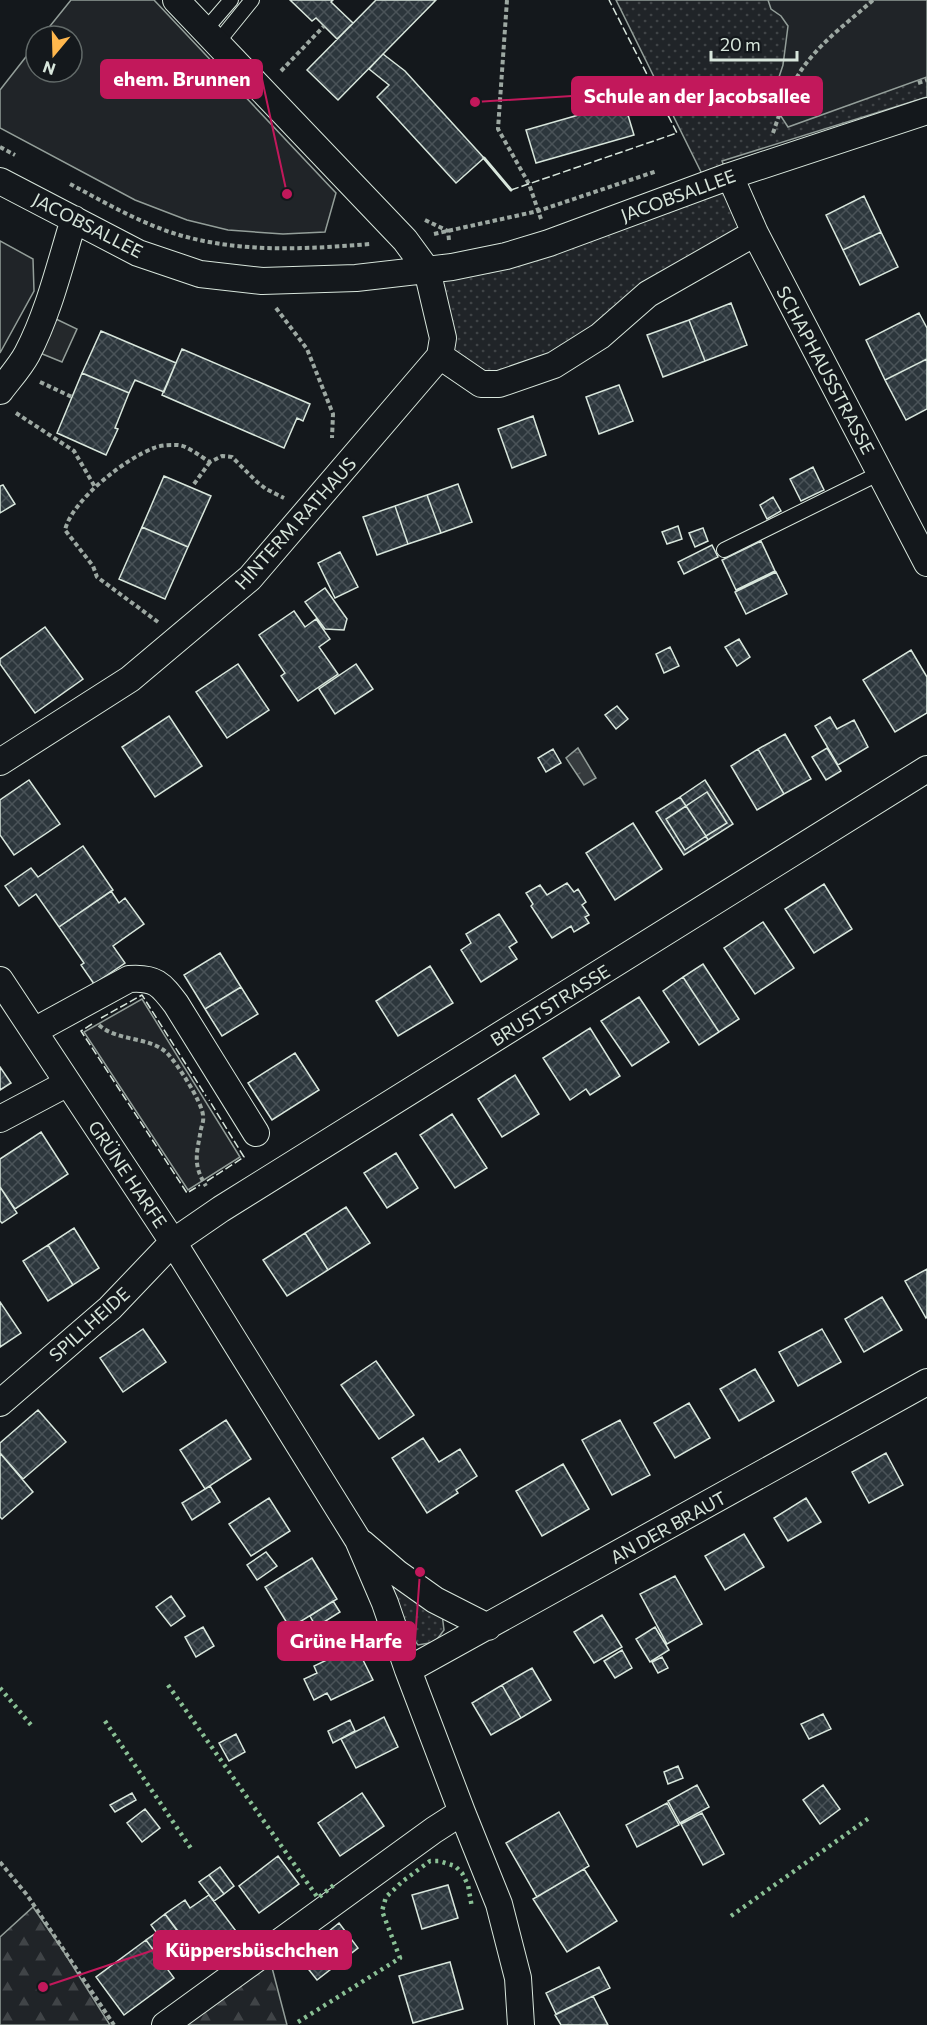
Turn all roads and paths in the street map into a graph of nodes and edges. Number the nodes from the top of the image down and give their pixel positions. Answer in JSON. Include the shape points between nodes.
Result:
{"nodes":[{"id":1,"x":176,"y":0,"type":"edge"},
{"id":2,"x":231,"y":0,"type":"edge"},
{"id":3,"x":252,"y":0,"type":"edge"},
{"id":4,"x":507,"y":0,"type":"edge"},
{"id":5,"x":873,"y":0,"type":"edge"},
{"id":6,"x":324,"y":26,"type":"dead end"},
{"id":7,"x":212,"y":35,"type":"junction"},
{"id":8,"x":279,"y":73,"type":"dead end"},
{"id":9,"x":927,"y":80,"type":"edge"},
{"id":10,"x":916,"y":84,"type":"dead end"},
{"id":11,"x":927,"y":111,"type":"edge"},
{"id":12,"x":780,"y":130,"type":"dead end"},
{"id":13,"x":773,"y":132,"type":"junction"},
{"id":14,"x":764,"y":135,"type":"dead end"},
{"id":15,"x":0,"y":147,"type":"edge"},
{"id":16,"x":21,"y":158,"type":"dead end"},
{"id":17,"x":767,"y":164,"type":"junction"},
{"id":18,"x":658,"y":171,"type":"dead end"},
{"id":19,"x":730,"y":176,"type":"junction"},
{"id":20,"x":62,"y":179,"type":"dead end"},
{"id":21,"x":0,"y":181,"type":"edge"},
{"id":22,"x":538,"y":211,"type":"junction"},
{"id":23,"x":74,"y":219,"type":"junction"},
{"id":24,"x":755,"y":233,"type":"junction"},
{"id":25,"x":405,"y":240,"type":"junction"},
{"id":26,"x":549,"y":243,"type":"junction"},
{"id":27,"x":427,"y":270,"type":"junction"},
{"id":28,"x":262,"y":281,"type":"junction"},
{"id":29,"x":440,"y":356,"type":"junction"},
{"id":30,"x":16,"y":369,"type":"junction"},
{"id":31,"x":72,"y":397,"type":"dead end"},
{"id":32,"x":5,"y":400,"type":"edge"},
{"id":33,"x":210,"y":462,"type":"junction"},
{"id":34,"x":880,"y":473,"type":"junction"},
{"id":35,"x":336,"y":477,"type":"junction"},
{"id":36,"x":194,"y":484,"type":"dead end"},
{"id":37,"x":95,"y":487,"type":"junction"},
{"id":38,"x":309,"y":511,"type":"junction"},
{"id":39,"x":724,"y":550,"type":"dead end"},
{"id":40,"x":927,"y":563,"type":"edge"},
{"id":41,"x":179,"y":638,"type":"junction"},
{"id":42,"x":0,"y":762,"type":"edge"},
{"id":43,"x":927,"y":769,"type":"edge"},
{"id":44,"x":0,"y":980,"type":"edge"},
{"id":45,"x":100,"y":1027,"type":"dead end"},
{"id":46,"x":34,"y":1031,"type":"junction"},
{"id":47,"x":68,"y":1083,"type":"junction"},
{"id":48,"x":0,"y":1119,"type":"edge"},
{"id":49,"x":256,"y":1133,"type":"dead end"},
{"id":50,"x":205,"y":1184,"type":"dead end"},
{"id":51,"x":173,"y":1242,"type":"junction"},
{"id":52,"x":927,"y":1382,"type":"edge"},
{"id":53,"x":0,"y":1403,"type":"edge"},
{"id":54,"x":358,"y":1540,"type":"junction"},
{"id":55,"x":488,"y":1627,"type":"junction"},
{"id":56,"x":408,"y":1670,"type":"junction"},
{"id":57,"x":462,"y":1812,"type":"junction"},
{"id":58,"x":0,"y":1862,"type":"edge"},
{"id":59,"x":114,"y":2025,"type":"edge"},
{"id":60,"x":165,"y":2025,"type":"edge"},
{"id":61,"x":521,"y":2025,"type":"edge"}],
"edges":[{"from":1,"to":7,"type":"street"},
{"from":2,"to":7,"type":"lane"},
{"from":3,"to":7,"type":"lane"},
{"from":4,"to":22,"type":"path","via":[[498,129],[529,184]]},
{"from":5,"to":13,"type":"path","via":[[807,63],[788,92]]},
{"from":6,"to":8,"type":"path"},
{"from":7,"to":25,"type":"street"},
{"from":9,"to":10,"type":"path"},
{"from":11,"to":17,"type":"street","name":"JACOBSALLEE"},
{"from":12,"to":13,"type":"path"},
{"from":13,"to":14,"type":"path"},
{"from":13,"to":17,"type":"path"},
{"from":15,"to":16,"type":"path"},
{"from":17,"to":19,"type":"street","name":"JACOBSALLEE"},
{"from":18,"to":22,"type":"path"},
{"from":19,"to":24,"type":"street","name":"SCHAPHAUSSTRASSE"},
{"from":19,"to":26,"type":"street","name":"JACOBSALLEE"},
{"from":20,"to":25,"type":"path","via":[[144,222],[181,236],[220,244],[278,249]]},
{"from":21,"to":23,"type":"street","name":"JACOBSALLEE"},
{"from":22,"to":25,"type":"path"},
{"from":22,"to":26,"type":"path"},
{"from":23,"to":28,"type":"street","name":"JACOBSALLEE","via":[[138,253],[200,274]]},
{"from":23,"to":30,"type":"street","via":[[51,298],[27,355]]},
{"from":24,"to":29,"type":"street","via":[[648,294],[600,336],[554,365],[499,384],[481,384]]},
{"from":24,"to":34,"type":"street","name":"SCHAPHAUSSTRASSE"},
{"from":25,"to":27,"type":"street"},
{"from":26,"to":27,"type":"street","name":"JACOBSALLEE","via":[[506,256]]},
{"from":27,"to":28,"type":"street","name":"JACOBSALLEE","via":[[356,278]]},
{"from":27,"to":29,"type":"street","via":[[443,338]]},
{"from":28,"to":35,"type":"path","via":[[279,315],[307,349],[333,414]]},
{"from":29,"to":35,"type":"street","name":"HINTERM RATHAUS"},
{"from":30,"to":31,"type":"path"},
{"from":30,"to":32,"type":"street"},
{"from":32,"to":37,"type":"path","via":[[74,451]]},
{"from":33,"to":36,"type":"path"},
{"from":33,"to":37,"type":"path","via":[[180,445],[156,447],[126,463]]},
{"from":33,"to":38,"type":"path","via":[[232,456],[266,489]]},
{"from":34,"to":39,"type":"lane"},
{"from":34,"to":40,"type":"street","name":"SCHAPHAUSSTRASSE"},
{"from":35,"to":38,"type":"street","name":"HINTERM RATHAUS"},
{"from":37,"to":41,"type":"path","via":[[68,520],[65,530],[97,577]]},
{"from":38,"to":41,"type":"street","name":"HINTERM RATHAUS","via":[[250,578]]},
{"from":41,"to":42,"type":"street","name":"HINTERM RATHAUS","via":[[130,679]]},
{"from":43,"to":51,"type":"street","name":"BRUSTSTRASSE"},
{"from":44,"to":46,"type":"street","name":"GRÜNE HARFE"},
{"from":45,"to":50,"type":"path","via":[[159,1047],[194,1091],[204,1115],[195,1157]]},
{"from":46,"to":47,"type":"street","name":"GRÜNE HARFE"},
{"from":46,"to":49,"type":"street","via":[[129,979],[146,978],[163,986],[176,1004]]},
{"from":47,"to":48,"type":"street"},
{"from":47,"to":51,"type":"street","name":"GRÜNE HARFE"},
{"from":51,"to":53,"type":"street","name":"SPILLHEIDE","via":[[110,1308]]},
{"from":51,"to":54,"type":"street","name":"GRÜNE HARFE"},
{"from":52,"to":55,"type":"street","name":"AN DER BRAUT"},
{"from":54,"to":55,"type":"street","name":"GRÜNE HARFE","via":[[435,1600]]},
{"from":54,"to":56,"type":"street","name":"GRÜNE HARFE"},
{"from":55,"to":56,"type":"street","name":"AN DER BRAUT"},
{"from":56,"to":57,"type":"street","name":"GRÜNE HARFE"},
{"from":57,"to":60,"type":"street"},
{"from":57,"to":61,"type":"street","name":"GRÜNE HARFE","via":[[499,1904],[518,1978]]},
{"from":58,"to":59,"type":"path","via":[[27,1895]]}]}
